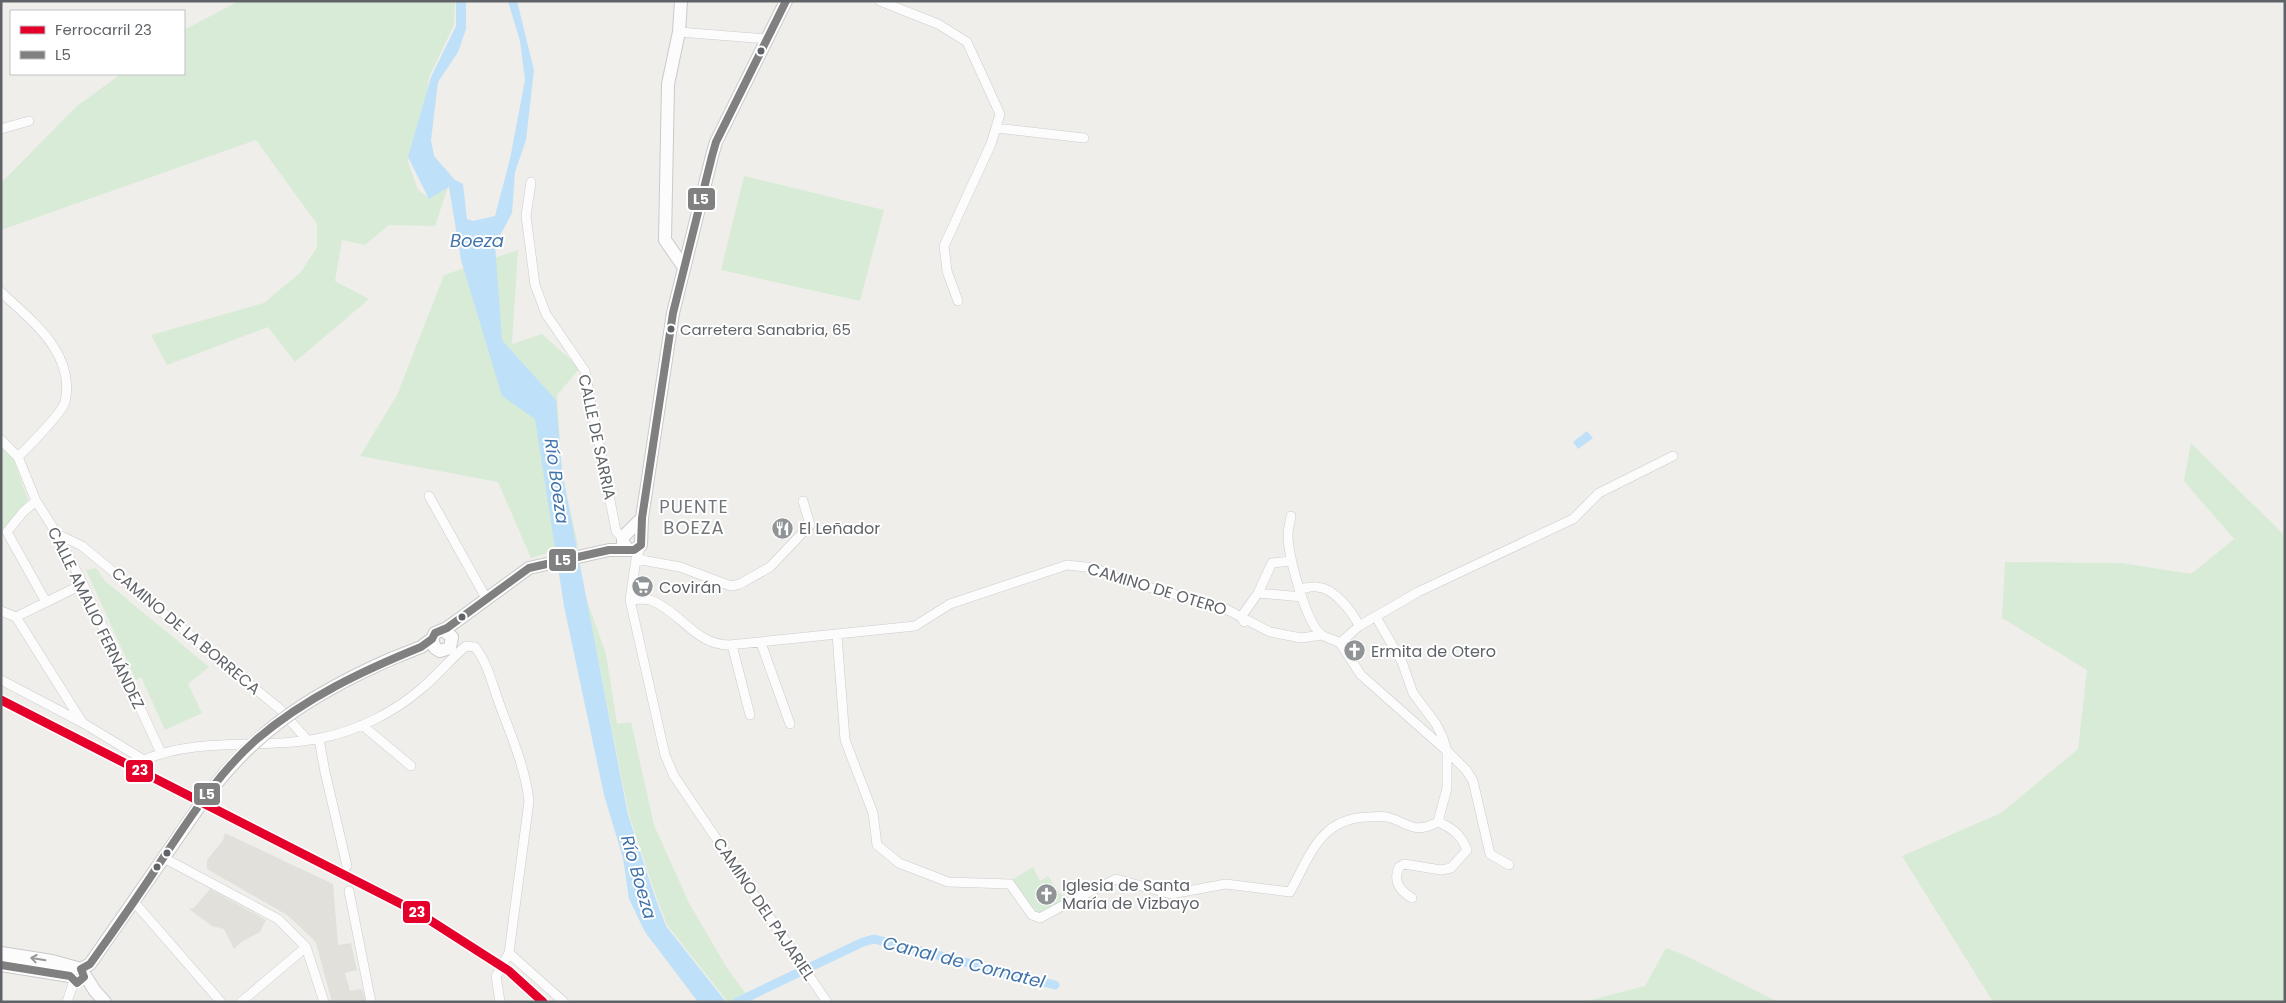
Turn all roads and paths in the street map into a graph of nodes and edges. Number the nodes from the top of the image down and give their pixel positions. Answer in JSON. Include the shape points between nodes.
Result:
{"nodes":[{"id":1,"x":681,"y":1,"type":"edge"},
{"id":2,"x":786,"y":1,"type":"edge"},
{"id":3,"x":880,"y":1,"type":"edge"},
{"id":4,"x":678,"y":32,"type":"junction"},
{"id":5,"x":766,"y":44,"type":"junction"},
{"id":6,"x":29,"y":121,"type":"dead end"},
{"id":7,"x":996,"y":128,"type":"junction"},
{"id":8,"x":1,"y":129,"type":"edge"},
{"id":9,"x":1084,"y":138,"type":"dead end"},
{"id":10,"x":530,"y":182,"type":"dead end"},
{"id":11,"x":675,"y":257,"type":"junction"},
{"id":12,"x":1,"y":292,"type":"edge"},
{"id":13,"x":958,"y":301,"type":"dead end"},
{"id":14,"x":1,"y":440,"type":"edge"},
{"id":15,"x":1673,"y":456,"type":"dead end"},
{"id":16,"x":18,"y":457,"type":"junction"},
{"id":17,"x":429,"y":496,"type":"dead end"},
{"id":18,"x":36,"y":501,"type":"junction"},
{"id":19,"x":803,"y":501,"type":"dead end"},
{"id":20,"x":1291,"y":516,"type":"dead end"},
{"id":21,"x":56,"y":534,"type":"junction"},
{"id":22,"x":626,"y":542,"type":"junction"},
{"id":23,"x":1291,"y":561,"type":"junction"},
{"id":24,"x":83,"y":584,"type":"junction"},
{"id":25,"x":1300,"y":590,"type":"junction"},
{"id":26,"x":1258,"y":593,"type":"junction"},
{"id":27,"x":486,"y":598,"type":"junction"},
{"id":28,"x":630,"y":600,"type":"junction"},
{"id":29,"x":46,"y":602,"type":"junction"},
{"id":30,"x":1,"y":611,"type":"edge"},
{"id":31,"x":16,"y":617,"type":"junction"},
{"id":32,"x":1376,"y":617,"type":"junction"},
{"id":33,"x":1243,"y":620,"type":"junction"},
{"id":34,"x":1359,"y":626,"type":"junction"},
{"id":35,"x":837,"y":635,"type":"junction"},
{"id":36,"x":1322,"y":635,"type":"junction"},
{"id":37,"x":452,"y":639,"type":"junction"},
{"id":38,"x":1340,"y":642,"type":"junction"},
{"id":39,"x":761,"y":643,"type":"junction"},
{"id":40,"x":732,"y":645,"type":"junction"},
{"id":41,"x":432,"y":646,"type":"junction"},
{"id":42,"x":449,"y":661,"type":"junction"},
{"id":43,"x":1,"y":680,"type":"edge"},
{"id":44,"x":750,"y":715,"type":"dead end"},
{"id":45,"x":83,"y":723,"type":"junction"},
{"id":46,"x":790,"y":724,"type":"dead end"},
{"id":47,"x":362,"y":725,"type":"junction"},
{"id":48,"x":320,"y":739,"type":"junction"},
{"id":49,"x":307,"y":740,"type":"junction"},
{"id":50,"x":1447,"y":751,"type":"junction"},
{"id":51,"x":161,"y":752,"type":"junction"},
{"id":52,"x":411,"y":766,"type":"dead end"},
{"id":53,"x":1438,"y":822,"type":"junction"},
{"id":54,"x":164,"y":858,"type":"junction"},
{"id":55,"x":1509,"y":865,"type":"dead end"},
{"id":56,"x":346,"y":866,"type":"dead end"},
{"id":57,"x":349,"y":891,"type":"dead end"},
{"id":58,"x":1412,"y":898,"type":"dead end"},
{"id":59,"x":134,"y":902,"type":"junction"},
{"id":60,"x":306,"y":947,"type":"junction"},
{"id":61,"x":1,"y":953,"type":"edge"},
{"id":62,"x":509,"y":953,"type":"junction"},
{"id":63,"x":1,"y":966,"type":"edge"},
{"id":64,"x":77,"y":976,"type":"junction"},
{"id":65,"x":67,"y":1002,"type":"edge"},
{"id":66,"x":105,"y":1002,"type":"edge"},
{"id":67,"x":221,"y":1002,"type":"edge"},
{"id":68,"x":241,"y":1002,"type":"edge"},
{"id":69,"x":324,"y":1002,"type":"edge"},
{"id":70,"x":371,"y":1002,"type":"edge"},
{"id":71,"x":500,"y":1002,"type":"edge"},
{"id":72,"x":564,"y":1002,"type":"edge"},
{"id":73,"x":827,"y":1002,"type":"edge"}],
"edges":[{"from":1,"to":4,"type":"street"},
{"from":2,"to":5,"type":"street"},
{"from":3,"to":7,"type":"street","via":[[938,24],[967,42],[1000,114]]},
{"from":4,"to":5,"type":"street"},
{"from":4,"to":11,"type":"street","via":[[668,84],[665,240]]},
{"from":5,"to":11,"type":"street","via":[[716,142]]},
{"from":6,"to":8,"type":"street"},
{"from":7,"to":9,"type":"street"},
{"from":7,"to":13,"type":"street","via":[[944,246],[947,271]]},
{"from":10,"to":22,"type":"street","name":"CALLE DE SARRIA","via":[[526,216],[535,285],[546,314],[587,376]]},
{"from":11,"to":22,"type":"street","via":[[672,312],[642,518]]},
{"from":12,"to":16,"type":"street","via":[[48,336],[66,369],[64,403]]},
{"from":14,"to":16,"type":"street"},
{"from":15,"to":32,"type":"street","via":[[1599,493],[1572,519],[1418,592]]},
{"from":16,"to":18,"type":"street","name":"CALLE AMALIO FERNÁNDEZ"},
{"from":17,"to":27,"type":"street"},
{"from":18,"to":21,"type":"street","name":"CALLE AMALIO FERNÁNDEZ"},
{"from":18,"to":29,"type":"street","via":[[8,532]]},
{"from":19,"to":22,"type":"street","via":[[810,525],[770,567],[740,584],[731,586]]},
{"from":20,"to":23,"type":"street","via":[[1288,535]]},
{"from":21,"to":24,"type":"street","name":"CALLE AMALIO FERNÁNDEZ"},
{"from":21,"to":49,"type":"street","name":"CAMINO DE LA BORRECA","via":[[82,546],[112,570],[281,710]]},
{"from":22,"to":27,"type":"street","via":[[529,568]]},
{"from":22,"to":28,"type":"street","name":"CALLE DE SARRIA"},
{"from":23,"to":25,"type":"street"},
{"from":23,"to":26,"type":"street","via":[[1272,563]]},
{"from":24,"to":29,"type":"street"},
{"from":24,"to":51,"type":"street","name":"CALLE AMALIO FERNÁNDEZ"},
{"from":25,"to":26,"type":"street"},
{"from":25,"to":34,"type":"street","via":[[1327,589]]},
{"from":25,"to":36,"type":"street","via":[[1314,626]]},
{"from":26,"to":33,"type":"street"},
{"from":27,"to":37,"type":"street","via":[[468,612]]},
{"from":28,"to":40,"type":"street","name":"CAMINO DE OTERO","via":[[653,601],[702,638],[718,645]]},
{"from":28,"to":73,"type":"street","name":"CAMINO DEL PAJARIEL","via":[[665,755],[674,776]]},
{"from":29,"to":31,"type":"street"},
{"from":30,"to":31,"type":"street"},
{"from":31,"to":45,"type":"street"},
{"from":32,"to":34,"type":"street"},
{"from":32,"to":50,"type":"street","via":[[1402,662],[1412,693],[1436,724]]},
{"from":33,"to":35,"type":"street","name":"CAMINO DE OTERO","via":[[1224,608],[1119,579],[1095,568],[1067,565],[950,604],[915,626]]},
{"from":33,"to":36,"type":"street","name":"CAMINO DE OTERO","via":[[1288,636],[1306,638]]},
{"from":34,"to":38,"type":"street"},
{"from":35,"to":39,"type":"street","name":"CAMINO DE OTERO"},
{"from":35,"to":53,"type":"street","via":[[846,740],[873,813],[877,845],[899,862],[948,882],[1010,884],[1032,915],[1040,918],[1116,880],[1170,894],[1226,884],[1290,892],[1320,836],[1336,823],[1356,818],[1387,817],[1409,827],[1420,828]]},
{"from":36,"to":38,"type":"street"},
{"from":37,"to":41,"type":"street","via":[[450,648]]},
{"from":37,"to":41,"type":"street","via":[[435,634]]},
{"from":37,"to":42,"type":"street"},
{"from":37,"to":62,"type":"street","via":[[475,647],[482,656],[525,778],[529,801]]},
{"from":38,"to":50,"type":"street","via":[[1361,675]]},
{"from":39,"to":40,"type":"street","name":"CAMINO DE OTERO"},
{"from":39,"to":46,"type":"street"},
{"from":40,"to":44,"type":"street"},
{"from":41,"to":42,"type":"street"},
{"from":41,"to":54,"type":"street","bridge":true,"via":[[393,658],[336,684],[266,731],[234,760]]},
{"from":42,"to":47,"type":"street","via":[[403,704]]},
{"from":43,"to":45,"type":"street"},
{"from":45,"to":51,"type":"street","via":[[144,760]]},
{"from":47,"to":48,"type":"street"},
{"from":47,"to":52,"type":"street"},
{"from":48,"to":49,"type":"street"},
{"from":48,"to":56,"type":"street"},
{"from":49,"to":51,"type":"street"},
{"from":50,"to":53,"type":"street","via":[[1447,788]]},
{"from":50,"to":55,"type":"street","via":[[1473,781],[1490,854]]},
{"from":53,"to":58,"type":"street","via":[[1452,828],[1467,850],[1451,868],[1441,870],[1404,864],[1399,867],[1396,876],[1399,888]]},
{"from":54,"to":59,"type":"street"},
{"from":54,"to":60,"type":"street","via":[[278,919]]},
{"from":57,"to":70,"type":"street"},
{"from":59,"to":64,"type":"street","via":[[90,964]]},
{"from":59,"to":67,"type":"street"},
{"from":60,"to":68,"type":"street"},
{"from":60,"to":69,"type":"street"},
{"from":64,"to":61,"type":"street","one_way":true,"via":[[52,961]]},
{"from":62,"to":71,"type":"street","via":[[496,976]]},
{"from":62,"to":72,"type":"street"},
{"from":63,"to":64,"type":"street"},
{"from":64,"to":65,"type":"street"},
{"from":64,"to":66,"type":"street"}]}
